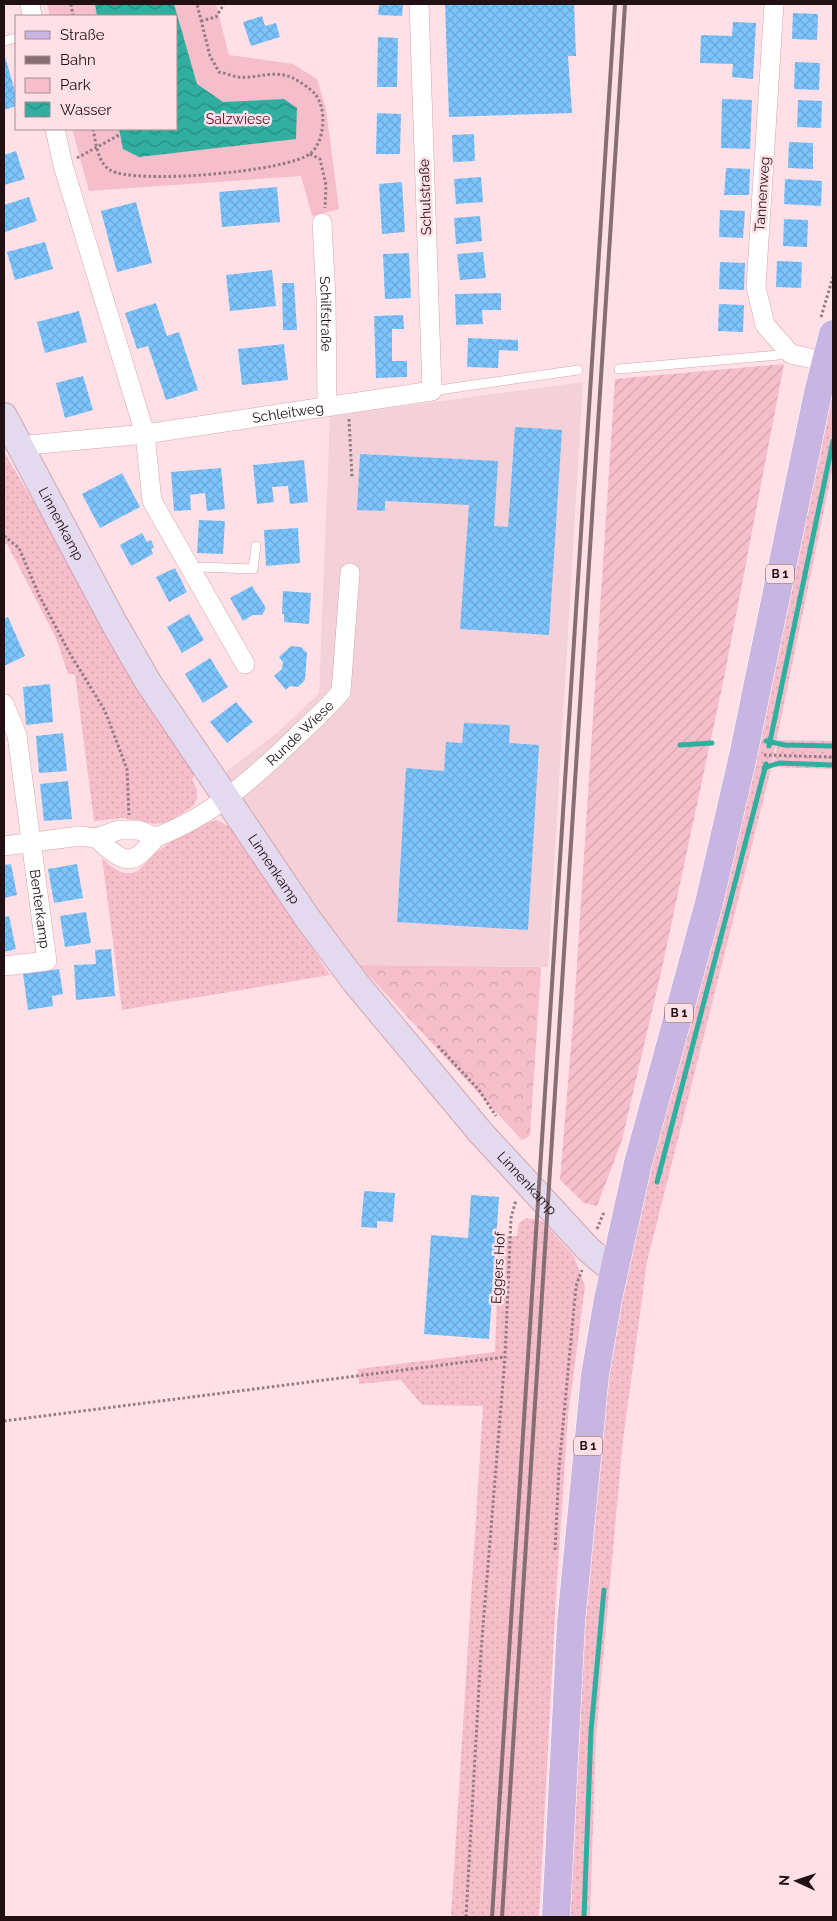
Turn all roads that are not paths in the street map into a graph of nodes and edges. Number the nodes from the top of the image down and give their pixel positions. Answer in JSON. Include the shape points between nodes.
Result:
{"nodes":[{"id":1,"x":419,"y":4,"type":"edge"},
{"id":2,"x":774,"y":4,"type":"edge"},
{"id":3,"x":55,"y":130,"type":"edge"},
{"id":4,"x":322,"y":223,"type":"road end"},
{"id":5,"x":833,"y":334,"type":"edge"},
{"id":6,"x":791,"y":354,"type":"junction"},
{"id":7,"x":809,"y":358,"type":"dead end"},
{"id":8,"x":619,"y":369,"type":"dead end"},
{"id":9,"x":578,"y":370,"type":"dead end"},
{"id":10,"x":432,"y":390,"type":"junction"},
{"id":11,"x":327,"y":405,"type":"junction"},
{"id":12,"x":4,"y":416,"type":"edge"},
{"id":13,"x":145,"y":434,"type":"junction"},
{"id":14,"x":14,"y":446,"type":"junction"},
{"id":15,"x":256,"y":546,"type":"dead end"},
{"id":16,"x":193,"y":572,"type":"junction"},
{"id":17,"x":350,"y":573,"type":"dead end"},
{"id":18,"x":245,"y":664,"type":"dead end"},
{"id":19,"x":4,"y":704,"type":"edge"},
{"id":20,"x":226,"y":798,"type":"junction"},
{"id":21,"x":156,"y":837,"type":"junction"},
{"id":22,"x":96,"y":838,"type":"junction"},
{"id":23,"x":33,"y":842,"type":"junction"},
{"id":24,"x":4,"y":846,"type":"edge"},
{"id":25,"x":4,"y":966,"type":"edge"},
{"id":26,"x":614,"y":1271,"type":"junction"},
{"id":27,"x":556,"y":1917,"type":"edge"}],
"edges":[{"from":1,"to":10,"type":"street","name":"Schulstraße"},
{"from":2,"to":6,"type":"street","name":"Tannenweg","via":[[756,287],[765,325]]},
{"from":3,"to":13,"type":"street"},
{"from":4,"to":11,"type":"street","name":"Schilfstraße"},
{"from":5,"to":26,"type":"main road","number":"B 1","via":[[709,903],[638,1163]]},
{"from":6,"to":7,"type":"street"},
{"from":6,"to":8,"type":"lane"},
{"from":9,"to":10,"type":"lane"},
{"from":10,"to":11,"type":"street","name":"Schleitweg"},
{"from":11,"to":13,"type":"street","name":"Schleitweg"},
{"from":12,"to":14,"type":"main road","name":"Linnenkamp"},
{"from":13,"to":14,"type":"street","name":"Schleitweg"},
{"from":13,"to":16,"type":"street","via":[[152,501]]},
{"from":14,"to":20,"type":"main road","name":"Linnenkamp","via":[[148,682]]},
{"from":15,"to":16,"type":"lane","via":[[253,569],[201,567]]},
{"from":16,"to":18,"type":"street"},
{"from":17,"to":20,"type":"street","name":"Runde Wiese","via":[[341,692],[270,762]]},
{"from":19,"to":23,"type":"street","via":[[17,735]]},
{"from":20,"to":21,"type":"street","name":"Runde Wiese","via":[[174,830]]},
{"from":20,"to":26,"type":"main road","name":"Linnenkamp","via":[[355,982],[527,1185],[589,1250]]},
{"from":21,"to":22,"type":"street","via":[[138,830],[119,830]]},
{"from":21,"to":22,"type":"street","via":[[142,855],[128,860],[116,856]]},
{"from":22,"to":23,"type":"street","via":[[80,836]]},
{"from":23,"to":24,"type":"street"},
{"from":23,"to":25,"type":"street","name":"Benterkamp","via":[[47,961]]},
{"from":26,"to":27,"type":"main road","number":"B 1","via":[[595,1375],[571,1623]]}]}
